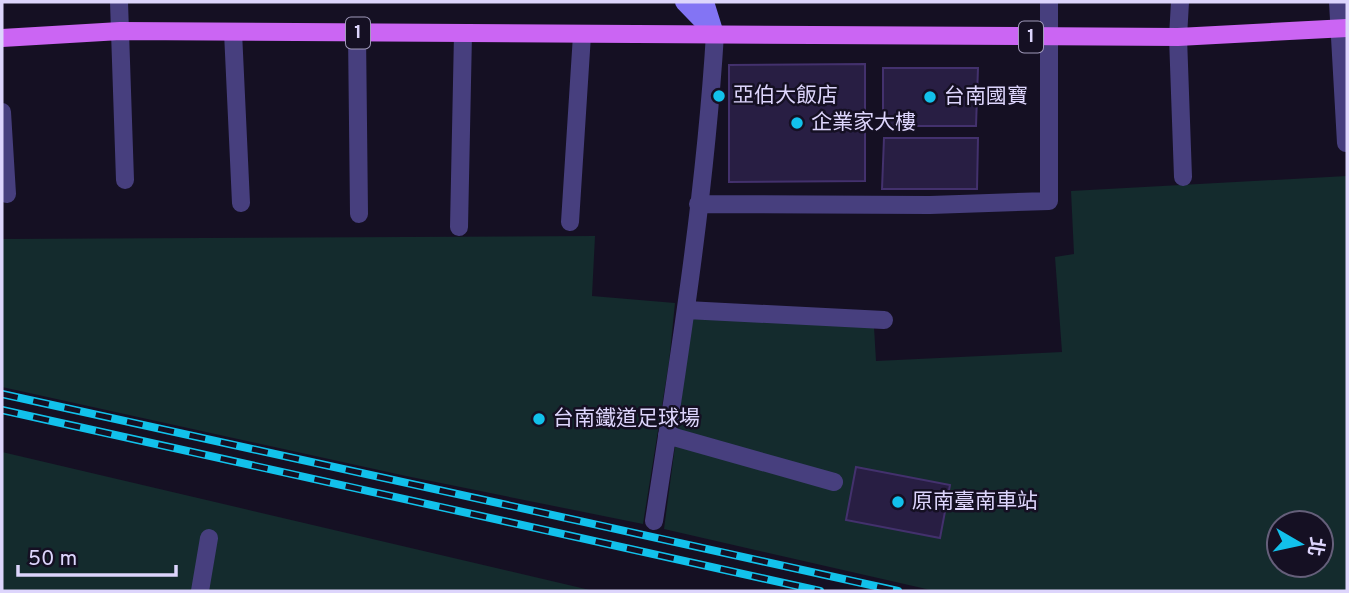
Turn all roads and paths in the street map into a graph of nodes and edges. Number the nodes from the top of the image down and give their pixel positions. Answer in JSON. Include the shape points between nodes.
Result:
{"nodes":[{"id":1,"x":120,"y":2,"type":"edge"},
{"id":2,"x":684,"y":2,"type":"edge"},
{"id":3,"x":705,"y":2,"type":"edge"},
{"id":4,"x":1049,"y":2,"type":"edge"},
{"id":5,"x":1180,"y":2,"type":"edge"},
{"id":6,"x":1338,"y":2,"type":"edge"},
{"id":7,"x":1344,"y":28,"type":"edge"},
{"id":8,"x":120,"y":31,"type":"junction"},
{"id":9,"x":233,"y":32,"type":"junction"},
{"id":10,"x":357,"y":33,"type":"junction"},
{"id":11,"x":463,"y":34,"type":"junction"},
{"id":12,"x":715,"y":34,"type":"junction"},
{"id":13,"x":582,"y":35,"type":"junction"},
{"id":14,"x":1051,"y":37,"type":"junction"},
{"id":15,"x":1178,"y":37,"type":"junction"},
{"id":16,"x":2,"y":38,"type":"edge"},
{"id":17,"x":2,"y":112,"type":"edge"},
{"id":18,"x":1346,"y":143,"type":"edge"},
{"id":19,"x":1183,"y":177,"type":"dead end"},
{"id":20,"x":125,"y":180,"type":"dead end"},
{"id":21,"x":7,"y":194,"type":"dead end"},
{"id":22,"x":241,"y":203,"type":"dead end"},
{"id":23,"x":698,"y":204,"type":"junction"},
{"id":24,"x":359,"y":214,"type":"dead end"},
{"id":25,"x":570,"y":222,"type":"dead end"},
{"id":26,"x":459,"y":226,"type":"dead end"},
{"id":27,"x":686,"y":310,"type":"junction"},
{"id":28,"x":884,"y":320,"type":"dead end"},
{"id":29,"x":667,"y":435,"type":"junction"},
{"id":30,"x":834,"y":482,"type":"dead end"},
{"id":31,"x":654,"y":521,"type":"dead end"},
{"id":32,"x":209,"y":538,"type":"dead end"},
{"id":33,"x":200,"y":591,"type":"edge"}],
"edges":[{"from":1,"to":8,"type":"street"},
{"from":2,"to":12,"type":"street"},
{"from":3,"to":12,"type":"street"},
{"from":4,"to":14,"type":"street"},
{"from":5,"to":15,"type":"street"},
{"from":6,"to":7,"type":"street"},
{"from":7,"to":15,"type":"main road","number":"1"},
{"from":7,"to":18,"type":"street"},
{"from":8,"to":9,"type":"main road","number":"1"},
{"from":8,"to":16,"type":"main road","number":"1"},
{"from":8,"to":20,"type":"street"},
{"from":9,"to":10,"type":"main road","number":"1"},
{"from":9,"to":22,"type":"street"},
{"from":10,"to":11,"type":"main road","number":"1"},
{"from":10,"to":24,"type":"street"},
{"from":11,"to":13,"type":"main road","number":"1"},
{"from":11,"to":26,"type":"street"},
{"from":12,"to":13,"type":"main road","number":"1"},
{"from":12,"to":14,"type":"main road","number":"1"},
{"from":12,"to":23,"type":"street"},
{"from":13,"to":25,"type":"street"},
{"from":14,"to":15,"type":"main road","number":"1"},
{"from":14,"to":23,"type":"street","via":[[1049,201]]},
{"from":15,"to":19,"type":"street"},
{"from":17,"to":21,"type":"street"},
{"from":23,"to":27,"type":"street"},
{"from":27,"to":28,"type":"street"},
{"from":27,"to":29,"type":"street"},
{"from":29,"to":30,"type":"street"},
{"from":29,"to":31,"type":"street"},
{"from":32,"to":33,"type":"street"}]}
